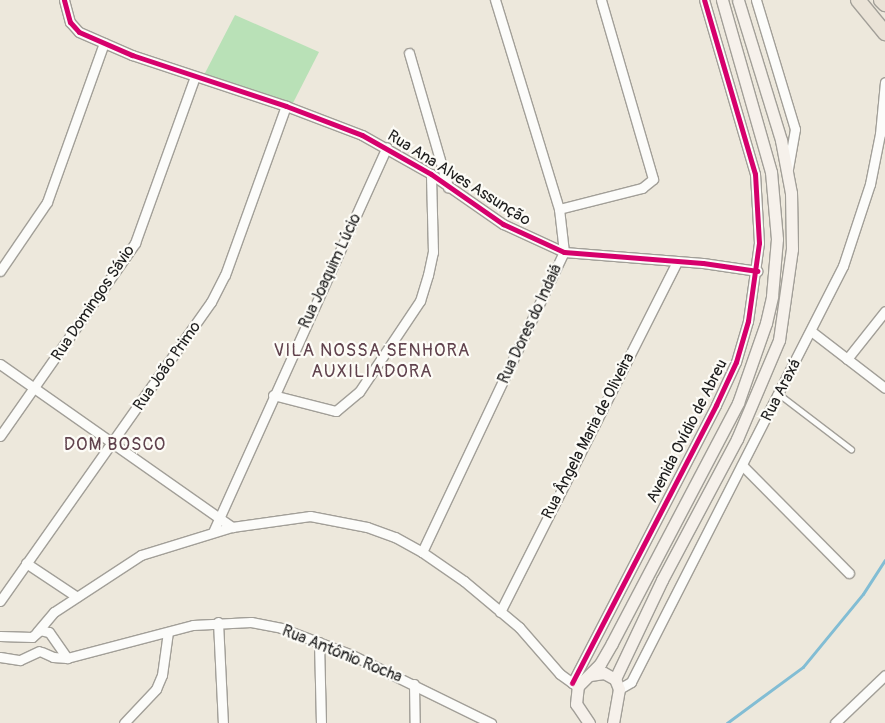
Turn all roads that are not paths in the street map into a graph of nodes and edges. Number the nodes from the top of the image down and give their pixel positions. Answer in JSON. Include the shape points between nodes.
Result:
{"nodes":[{"id":1,"x":64,"y":0,"type":"edge"},
{"id":2,"x":495,"y":0,"type":"edge"},
{"id":3,"x":601,"y":0,"type":"edge"},
{"id":4,"x":704,"y":0,"type":"edge"},
{"id":5,"x":722,"y":0,"type":"edge"},
{"id":6,"x":738,"y":0,"type":"edge"},
{"id":7,"x":756,"y":0,"type":"edge"},
{"id":8,"x":858,"y":0,"type":"edge"},
{"id":9,"x":881,"y":0,"type":"edge"},
{"id":10,"x":885,"y":4,"type":"edge"},
{"id":11,"x":885,"y":33,"type":"edge"},
{"id":12,"x":104,"y":43,"type":"junction"},
{"id":13,"x":409,"y":53,"type":"dead end"},
{"id":14,"x":758,"y":64,"type":"junction"},
{"id":15,"x":742,"y":68,"type":"junction"},
{"id":16,"x":196,"y":76,"type":"junction"},
{"id":17,"x":885,"y":82,"type":"edge"},
{"id":18,"x":286,"y":106,"type":"junction"},
{"id":19,"x":387,"y":147,"type":"junction"},
{"id":20,"x":788,"y":168,"type":"junction"},
{"id":21,"x":771,"y":172,"type":"junction"},
{"id":22,"x":431,"y":174,"type":"junction"},
{"id":23,"x":755,"y":174,"type":"junction"},
{"id":24,"x":448,"y":187,"type":"junction"},
{"id":25,"x":559,"y":209,"type":"junction"},
{"id":26,"x":564,"y":252,"type":"junction"},
{"id":27,"x":677,"y":261,"type":"junction"},
{"id":28,"x":0,"y":271,"type":"edge"},
{"id":29,"x":757,"y":271,"type":"junction"},
{"id":30,"x":885,"y":311,"type":"edge"},
{"id":31,"x":811,"y":331,"type":"junction"},
{"id":32,"x":847,"y":359,"type":"junction"},
{"id":33,"x":0,"y":364,"type":"edge"},
{"id":34,"x":35,"y":388,"type":"junction"},
{"id":35,"x":885,"y":388,"type":"edge"},
{"id":36,"x":779,"y":394,"type":"junction"},
{"id":37,"x":273,"y":395,"type":"junction"},
{"id":38,"x":0,"y":436,"type":"edge"},
{"id":39,"x":112,"y":444,"type":"junction"},
{"id":40,"x":852,"y":449,"type":"dead end"},
{"id":41,"x":742,"y":465,"type":"junction"},
{"id":42,"x":219,"y":519,"type":"junction"},
{"id":43,"x":232,"y":527,"type":"junction"},
{"id":44,"x":213,"y":532,"type":"junction"},
{"id":45,"x":422,"y":552,"type":"junction"},
{"id":46,"x":26,"y":563,"type":"junction"},
{"id":47,"x":849,"y":573,"type":"dead end"},
{"id":48,"x":77,"y":596,"type":"junction"},
{"id":49,"x":0,"y":601,"type":"edge"},
{"id":50,"x":500,"y":612,"type":"junction"},
{"id":51,"x":218,"y":622,"type":"junction"},
{"id":52,"x":168,"y":632,"type":"junction"},
{"id":53,"x":34,"y":634,"type":"junction"},
{"id":54,"x":0,"y":636,"type":"edge"},
{"id":55,"x":53,"y":641,"type":"junction"},
{"id":56,"x":320,"y":642,"type":"junction"},
{"id":57,"x":40,"y":651,"type":"junction"},
{"id":58,"x":0,"y":657,"type":"edge"},
{"id":59,"x":68,"y":658,"type":"junction"},
{"id":60,"x":590,"y":675,"type":"junction"},
{"id":61,"x":885,"y":675,"type":"edge"},
{"id":62,"x":414,"y":684,"type":"junction"},
{"id":63,"x":575,"y":684,"type":"junction"},
{"id":64,"x":617,"y":684,"type":"junction"},
{"id":65,"x":614,"y":718,"type":"edge"},
{"id":66,"x":125,"y":722,"type":"edge"},
{"id":67,"x":223,"y":723,"type":"edge"},
{"id":68,"x":321,"y":723,"type":"edge"},
{"id":69,"x":415,"y":723,"type":"edge"},
{"id":70,"x":491,"y":723,"type":"edge"},
{"id":71,"x":588,"y":723,"type":"edge"},
{"id":72,"x":604,"y":723,"type":"edge"},
{"id":73,"x":835,"y":723,"type":"edge"}],
"edges":[{"from":1,"to":12,"type":"street","name":"Rua Ana Alves Assunção","via":[[70,22],[80,32]]},
{"from":2,"to":25,"type":"street","name":"Rua Dores do Indaiá"},
{"from":3,"to":25,"type":"street","via":[[653,179],[642,188]]},
{"from":4,"to":23,"type":"street","name":"Avenida Ovídio de Abreu"},
{"from":5,"to":15,"type":"main road","name":"Avenida Ovídio de Abreu"},
{"from":6,"to":14,"type":"main road"},
{"from":7,"to":20,"type":"street","via":[[795,129]]},
{"from":8,"to":11,"type":"main road"},
{"from":9,"to":10,"type":"main road"},
{"from":12,"to":16,"type":"street","name":"Rua Ana Alves Assunção"},
{"from":12,"to":28,"type":"street","via":[[50,194]]},
{"from":13,"to":24,"type":"street"},
{"from":14,"to":15,"type":"main road"},
{"from":14,"to":20,"type":"main road"},
{"from":15,"to":21,"type":"main road","name":"Avenida Ovídio de Abreu"},
{"from":16,"to":18,"type":"street","name":"Rua Ana Alves Assunção"},
{"from":16,"to":34,"type":"street","name":"Rua Domingos Sávio","via":[[135,243]]},
{"from":17,"to":31,"type":"street","name":"Rua Araxá","via":[[880,134],[859,225]]},
{"from":18,"to":19,"type":"street","name":"Rua Ana Alves Assunção"},
{"from":18,"to":39,"type":"street","name":"Rua João Primo","via":[[225,275],[211,302]]},
{"from":19,"to":22,"type":"street","name":"Rua Ana Alves Assunção"},
{"from":19,"to":37,"type":"street","name":"Rua Joaquim Lúcio"},
{"from":20,"to":64,"type":"main road","via":[[792,249],[779,340],[736,439],[662,580]]},
{"from":21,"to":23,"type":"street"},
{"from":21,"to":60,"type":"main road","name":"Avenida Ovídio de Abreu","via":[[777,239],[775,275],[766,323],[753,365],[738,403],[612,643]]},
{"from":22,"to":24,"type":"street","name":"Rua Ana Alves Assunção"},
{"from":22,"to":37,"type":"street","via":[[433,252],[428,275],[415,308],[359,392],[336,411]]},
{"from":23,"to":29,"type":"street","name":"Avenida Ovídio de Abreu","via":[[760,243]]},
{"from":24,"to":26,"type":"street","name":"Rua Ana Alves Assunção","via":[[503,224]]},
{"from":25,"to":26,"type":"street","name":"Rua Dores do Indaiá"},
{"from":26,"to":27,"type":"street","name":"Rua Ana Alves Assunção"},
{"from":26,"to":45,"type":"street","name":"Rua Dores do Indaiá"},
{"from":27,"to":29,"type":"street","name":"Rua Ana Alves Assunção"},
{"from":27,"to":50,"type":"street","name":"Rua Ângela Maria de Oliveira"},
{"from":29,"to":63,"type":"street","name":"Avenida Ovídio de Abreu","via":[[736,362]]},
{"from":30,"to":32,"type":"street"},
{"from":31,"to":32,"type":"street"},
{"from":31,"to":36,"type":"street","name":"Rua Araxá"},
{"from":32,"to":35,"type":"street"},
{"from":33,"to":34,"type":"street"},
{"from":34,"to":38,"type":"street","name":"Rua Domingos Sávio"},
{"from":34,"to":39,"type":"street"},
{"from":36,"to":40,"type":"lane"},
{"from":36,"to":41,"type":"street","name":"Rua Araxá"},
{"from":37,"to":42,"type":"street","name":"Rua Joaquim Lúcio"},
{"from":39,"to":42,"type":"street"},
{"from":39,"to":46,"type":"street","name":"Rua João Primo"},
{"from":41,"to":47,"type":"street"},
{"from":41,"to":64,"type":"street","name":"Rua Araxá","via":[[631,682]]},
{"from":42,"to":43,"type":"street"},
{"from":42,"to":44,"type":"street","name":"Rua Joaquim Lúcio"},
{"from":43,"to":44,"type":"street"},
{"from":43,"to":45,"type":"street","via":[[310,516],[326,518],[395,537]]},
{"from":44,"to":48,"type":"street","via":[[141,555]]},
{"from":45,"to":50,"type":"street","via":[[464,581]]},
{"from":46,"to":48,"type":"street"},
{"from":46,"to":49,"type":"street","name":"Rua João Primo"},
{"from":48,"to":53,"type":"street","via":[[47,617]]},
{"from":50,"to":63,"type":"street","via":[[534,642],[560,674]]},
{"from":51,"to":52,"type":"street","name":"Rua Antônio Rocha"},
{"from":51,"to":56,"type":"street","name":"Rua Antônio Rocha","via":[[251,622]]},
{"from":51,"to":67,"type":"street"},
{"from":52,"to":59,"type":"street","name":"Rua Antônio Rocha"},
{"from":52,"to":66,"type":"street","via":[[162,675],[156,689]]},
{"from":53,"to":54,"type":"street"},
{"from":53,"to":55,"type":"street","via":[[49,632]]},
{"from":53,"to":57,"type":"street","via":[[33,646]]},
{"from":55,"to":57,"type":"street","via":[[49,650]]},
{"from":55,"to":59,"type":"street"},
{"from":56,"to":62,"type":"street","name":"Rua Antônio Rocha"},
{"from":56,"to":68,"type":"street"},
{"from":57,"to":58,"type":"street","via":[[20,660]]},
{"from":57,"to":59,"type":"street","via":[[53,657]]},
{"from":60,"to":63,"type":"main road","name":"Avenida Ovídio de Abreu"},
{"from":60,"to":64,"type":"main road","via":[[604,673]]},
{"from":61,"to":73,"type":"street"},
{"from":62,"to":69,"type":"street"},
{"from":62,"to":70,"type":"street","name":"Rua Antônio Rocha"},
{"from":63,"to":71,"type":"main road","via":[[576,704]]},
{"from":64,"to":65,"type":"main road"},
{"from":65,"to":72,"type":"main road"}]}
